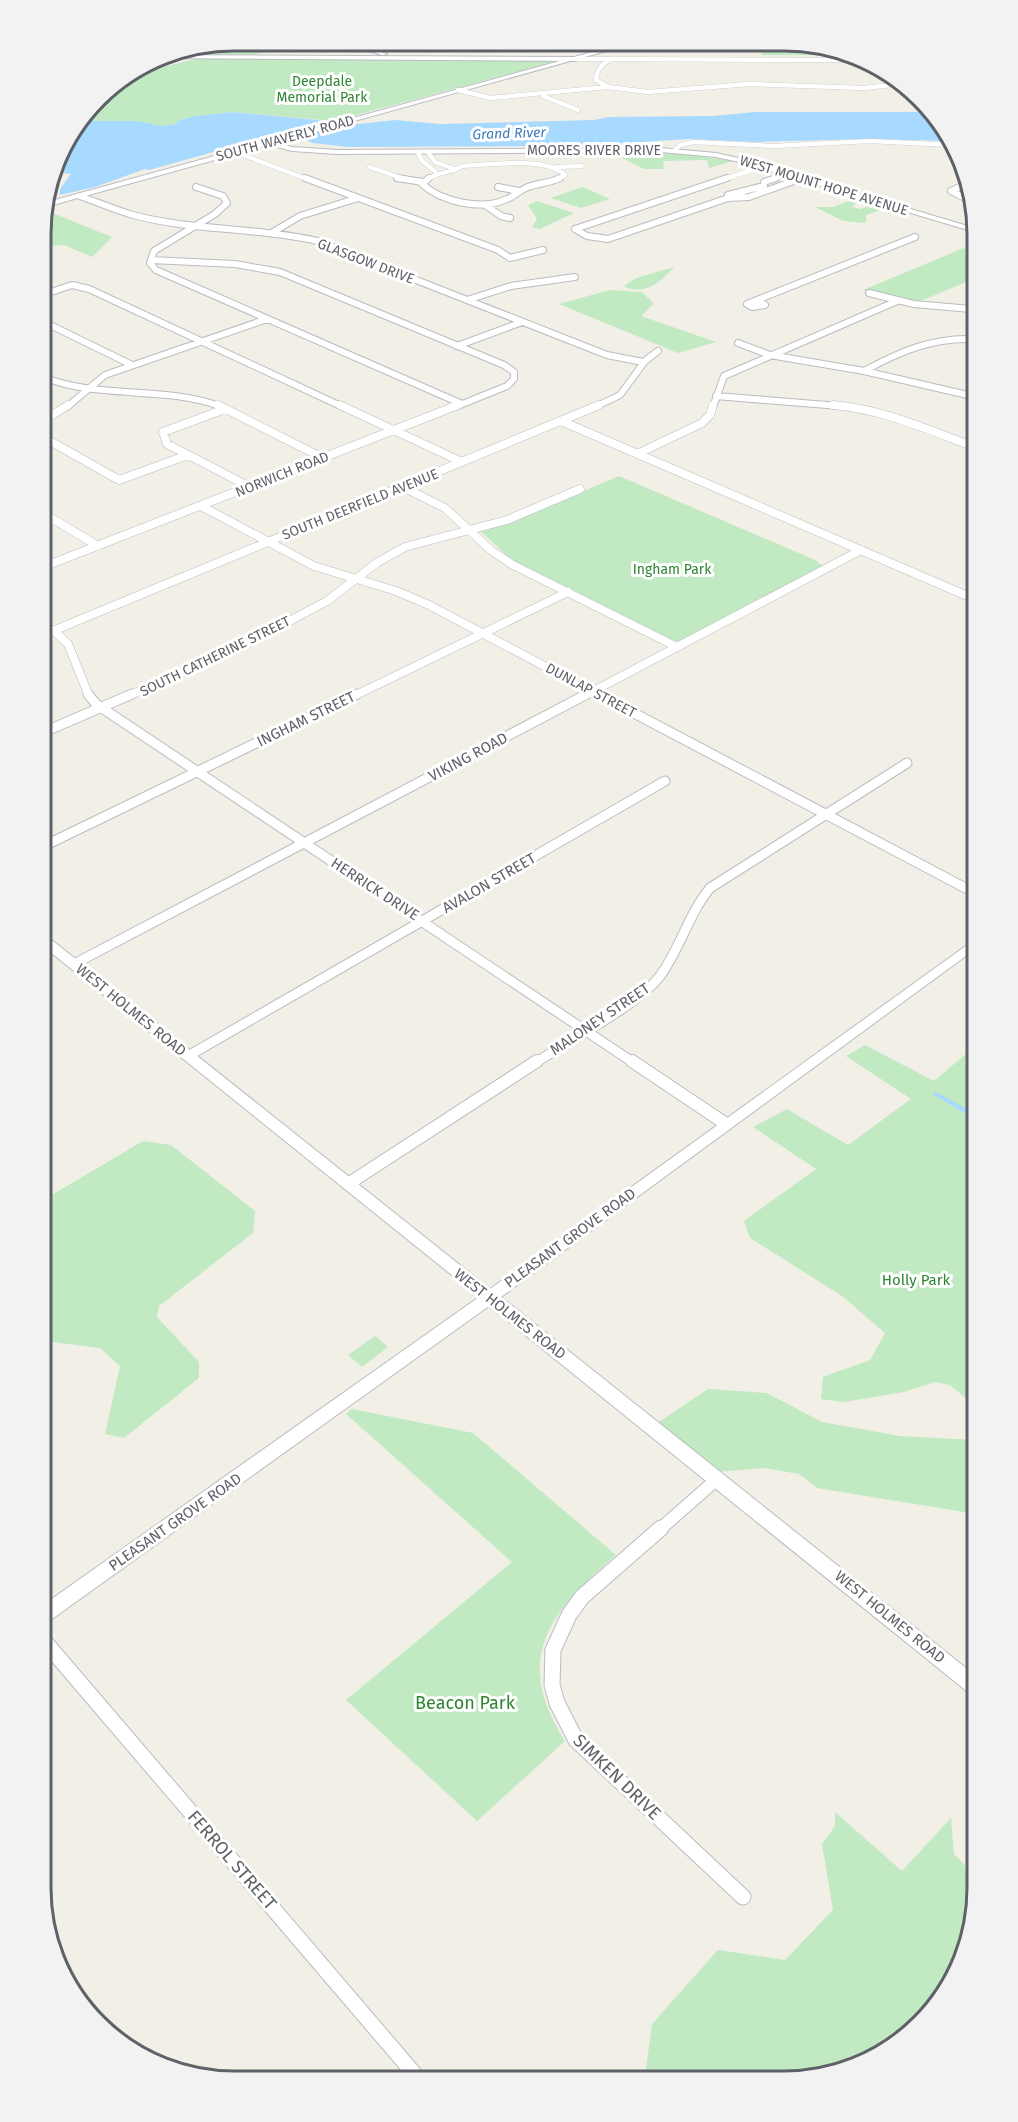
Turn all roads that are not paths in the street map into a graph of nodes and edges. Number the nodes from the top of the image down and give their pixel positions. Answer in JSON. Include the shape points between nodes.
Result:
{"nodes":[{"id":1,"x":373,"y":51,"type":"edge"},
{"id":2,"x":602,"y":51,"type":"edge"},
{"id":3,"x":190,"y":57,"type":"edge"},
{"id":4,"x":394,"y":58,"type":"junction"},
{"id":5,"x":576,"y":58,"type":"junction"},
{"id":6,"x":611,"y":59,"type":"junction"},
{"id":7,"x":839,"y":60,"type":"edge"},
{"id":8,"x":596,"y":80,"type":"junction"},
{"id":9,"x":890,"y":85,"type":"edge"},
{"id":10,"x":608,"y":87,"type":"junction"},
{"id":11,"x":458,"y":90,"type":"junction"},
{"id":12,"x":582,"y":90,"type":"junction"},
{"id":13,"x":540,"y":94,"type":"junction"},
{"id":14,"x":578,"y":110,"type":"dead end"},
{"id":15,"x":268,"y":143,"type":"junction"},
{"id":16,"x":943,"y":145,"type":"edge"},
{"id":17,"x":675,"y":150,"type":"junction"},
{"id":18,"x":235,"y":152,"type":"junction"},
{"id":19,"x":418,"y":152,"type":"junction"},
{"id":20,"x":428,"y":152,"type":"junction"},
{"id":21,"x":582,"y":166,"type":"dead end"},
{"id":22,"x":763,"y":166,"type":"junction"},
{"id":23,"x":370,"y":167,"type":"dead end"},
{"id":24,"x":556,"y":167,"type":"junction"},
{"id":25,"x":455,"y":169,"type":"junction"},
{"id":26,"x":439,"y":174,"type":"junction"},
{"id":27,"x":788,"y":174,"type":"junction"},
{"id":28,"x":802,"y":178,"type":"junction"},
{"id":29,"x":423,"y":182,"type":"junction"},
{"id":30,"x":703,"y":186,"type":"junction"},
{"id":31,"x":961,"y":186,"type":"edge"},
{"id":32,"x":196,"y":187,"type":"dead end"},
{"id":33,"x":498,"y":187,"type":"dead end"},
{"id":34,"x":712,"y":190,"type":"dead end"},
{"id":35,"x":519,"y":191,"type":"junction"},
{"id":36,"x":720,"y":194,"type":"dead end"},
{"id":37,"x":80,"y":196,"type":"junction"},
{"id":38,"x":963,"y":197,"type":"edge"},
{"id":39,"x":358,"y":198,"type":"junction"},
{"id":40,"x":728,"y":198,"type":"junction"},
{"id":41,"x":54,"y":203,"type":"edge"},
{"id":42,"x":485,"y":205,"type":"junction"},
{"id":43,"x":510,"y":218,"type":"dead end"},
{"id":44,"x":195,"y":225,"type":"junction"},
{"id":45,"x":966,"y":228,"type":"edge"},
{"id":46,"x":273,"y":232,"type":"junction"},
{"id":47,"x":915,"y":237,"type":"dead end"},
{"id":48,"x":543,"y":250,"type":"dead end"},
{"id":49,"x":151,"y":260,"type":"junction"},
{"id":50,"x":575,"y":277,"type":"dead end"},
{"id":51,"x":51,"y":292,"type":"edge"},
{"id":52,"x":869,"y":293,"type":"dead end"},
{"id":53,"x":467,"y":300,"type":"junction"},
{"id":54,"x":758,"y":300,"type":"dead end"},
{"id":55,"x":897,"y":301,"type":"junction"},
{"id":56,"x":967,"y":309,"type":"edge"},
{"id":57,"x":267,"y":320,"type":"junction"},
{"id":58,"x":522,"y":322,"type":"junction"},
{"id":59,"x":51,"y":325,"type":"edge"},
{"id":60,"x":967,"y":339,"type":"edge"},
{"id":61,"x":201,"y":341,"type":"junction"},
{"id":62,"x":738,"y":343,"type":"dead end"},
{"id":63,"x":457,"y":346,"type":"junction"},
{"id":64,"x":658,"y":351,"type":"dead end"},
{"id":65,"x":770,"y":355,"type":"junction"},
{"id":66,"x":643,"y":362,"type":"junction"},
{"id":67,"x":132,"y":364,"type":"junction"},
{"id":68,"x":864,"y":371,"type":"junction"},
{"id":69,"x":51,"y":379,"type":"edge"},
{"id":70,"x":90,"y":388,"type":"junction"},
{"id":71,"x":967,"y":395,"type":"edge"},
{"id":72,"x":716,"y":396,"type":"junction"},
{"id":73,"x":462,"y":404,"type":"junction"},
{"id":74,"x":225,"y":409,"type":"junction"},
{"id":75,"x":51,"y":417,"type":"edge"},
{"id":76,"x":561,"y":422,"type":"junction"},
{"id":77,"x":396,"y":430,"type":"junction"},
{"id":78,"x":51,"y":442,"type":"edge"},
{"id":79,"x":967,"y":444,"type":"edge"},
{"id":80,"x":188,"y":454,"type":"junction"},
{"id":81,"x":637,"y":454,"type":"junction"},
{"id":82,"x":323,"y":458,"type":"junction"},
{"id":83,"x":462,"y":462,"type":"junction"},
{"id":84,"x":250,"y":487,"type":"junction"},
{"id":85,"x":403,"y":487,"type":"junction"},
{"id":86,"x":580,"y":489,"type":"dead end"},
{"id":87,"x":201,"y":506,"type":"junction"},
{"id":88,"x":51,"y":518,"type":"edge"},
{"id":89,"x":470,"y":530,"type":"junction"},
{"id":90,"x":267,"y":543,"type":"junction"},
{"id":91,"x":98,"y":546,"type":"junction"},
{"id":92,"x":861,"y":550,"type":"junction"},
{"id":93,"x":51,"y":564,"type":"edge"},
{"id":94,"x":354,"y":580,"type":"junction"},
{"id":95,"x":567,"y":592,"type":"junction"},
{"id":96,"x":967,"y":596,"type":"edge"},
{"id":97,"x":54,"y":631,"type":"junction"},
{"id":98,"x":51,"y":632,"type":"edge"},
{"id":99,"x":483,"y":633,"type":"junction"},
{"id":100,"x":677,"y":647,"type":"junction"},
{"id":101,"x":593,"y":691,"type":"junction"},
{"id":102,"x":104,"y":708,"type":"junction"},
{"id":103,"x":51,"y":729,"type":"edge"},
{"id":104,"x":907,"y":763,"type":"dead end"},
{"id":105,"x":198,"y":772,"type":"junction"},
{"id":106,"x":665,"y":781,"type":"dead end"},
{"id":107,"x":825,"y":814,"type":"junction"},
{"id":108,"x":304,"y":842,"type":"junction"},
{"id":109,"x":51,"y":843,"type":"edge"},
{"id":110,"x":967,"y":889,"type":"edge"},
{"id":111,"x":423,"y":921,"type":"junction"},
{"id":112,"x":51,"y":946,"type":"edge"},
{"id":113,"x":967,"y":949,"type":"edge"},
{"id":114,"x":74,"y":964,"type":"junction"},
{"id":115,"x":585,"y":1029,"type":"junction"},
{"id":116,"x":188,"y":1056,"type":"junction"},
{"id":117,"x":726,"y":1124,"type":"junction"},
{"id":118,"x":348,"y":1184,"type":"junction"},
{"id":119,"x":489,"y":1297,"type":"junction"},
{"id":120,"x":716,"y":1480,"type":"junction"},
{"id":121,"x":51,"y":1609,"type":"edge"},
{"id":122,"x":51,"y":1649,"type":"edge"},
{"id":123,"x":967,"y":1680,"type":"edge"},
{"id":124,"x":743,"y":1897,"type":"dead end"},
{"id":125,"x":412,"y":2071,"type":"edge"}],
"edges":[{"from":1,"to":4,"type":"street"},
{"from":2,"to":5,"type":"main road","name":"SOUTH WAVERLY ROAD"},
{"from":3,"to":4,"type":"street"},
{"from":4,"to":5,"type":"street"},
{"from":5,"to":6,"type":"street"},
{"from":5,"to":11,"type":"main road","name":"SOUTH WAVERLY ROAD"},
{"from":6,"to":7,"type":"street"},
{"from":6,"to":8,"type":"street","via":[[599,67]]},
{"from":8,"to":10,"type":"street"},
{"from":8,"to":12,"type":"street"},
{"from":9,"to":10,"type":"street","via":[[863,88],[749,84],[648,92]]},
{"from":10,"to":12,"type":"street"},
{"from":11,"to":13,"type":"street","via":[[483,98]]},
{"from":11,"to":15,"type":"main road","name":"SOUTH WAVERLY ROAD"},
{"from":12,"to":13,"type":"street"},
{"from":13,"to":14,"type":"street"},
{"from":15,"to":18,"type":"main road","name":"SOUTH WAVERLY ROAD"},
{"from":15,"to":19,"type":"street","name":"MOORES RIVER DRIVE","via":[[316,151]]},
{"from":16,"to":17,"type":"street","name":"MOORES RIVER DRIVE","via":[[870,141],[759,146],[698,142],[680,145]]},
{"from":17,"to":20,"type":"street","name":"MOORES RIVER DRIVE"},
{"from":17,"to":22,"type":"street","name":"WEST MOUNT HOPE AVENUE"},
{"from":18,"to":37,"type":"main road","name":"SOUTH WAVERLY ROAD"},
{"from":18,"to":39,"type":"street"},
{"from":19,"to":20,"type":"street","name":"MOORES RIVER DRIVE"},
{"from":19,"to":26,"type":"street","via":[[422,161]]},
{"from":20,"to":25,"type":"street","via":[[440,166]]},
{"from":21,"to":24,"type":"street"},
{"from":22,"to":27,"type":"street","name":"WEST MOUNT HOPE AVENUE"},
{"from":22,"to":30,"type":"street"},
{"from":23,"to":29,"type":"street","via":[[396,178]]},
{"from":24,"to":25,"type":"street","via":[[481,165]]},
{"from":24,"to":35,"type":"street","via":[[564,177]]},
{"from":25,"to":26,"type":"street"},
{"from":26,"to":29,"type":"street"},
{"from":27,"to":28,"type":"street","name":"WEST MOUNT HOPE AVENUE"},
{"from":27,"to":40,"type":"street"},
{"from":28,"to":40,"type":"street","via":[[749,197]]},
{"from":28,"to":45,"type":"street","name":"WEST MOUNT HOPE AVENUE"},
{"from":29,"to":42,"type":"street","via":[[429,191],[464,203]]},
{"from":30,"to":34,"type":"street"},
{"from":30,"to":40,"type":"street","via":[[575,230],[608,239]]},
{"from":31,"to":38,"type":"street","via":[[951,191]]},
{"from":32,"to":44,"type":"street","via":[[223,196],[227,203]]},
{"from":33,"to":35,"type":"street"},
{"from":35,"to":42,"type":"street","via":[[506,200]]},
{"from":36,"to":40,"type":"street"},
{"from":37,"to":41,"type":"main road","name":"SOUTH WAVERLY ROAD"},
{"from":37,"to":44,"type":"street","name":"GLASGOW DRIVE","via":[[122,212]]},
{"from":39,"to":46,"type":"street","via":[[300,216]]},
{"from":39,"to":48,"type":"street","via":[[498,250],[510,258]]},
{"from":42,"to":43,"type":"street"},
{"from":44,"to":46,"type":"street","name":"GLASGOW DRIVE"},
{"from":44,"to":49,"type":"street","via":[[157,248]]},
{"from":46,"to":53,"type":"street","name":"GLASGOW DRIVE","via":[[317,241]]},
{"from":47,"to":54,"type":"street"},
{"from":49,"to":57,"type":"street","via":[[160,272]]},
{"from":49,"to":63,"type":"street","via":[[243,265],[280,272]]},
{"from":50,"to":53,"type":"street","via":[[511,286]]},
{"from":51,"to":61,"type":"street","via":[[72,285],[88,289]]},
{"from":52,"to":55,"type":"street"},
{"from":53,"to":58,"type":"street","name":"GLASGOW DRIVE"},
{"from":55,"to":56,"type":"street"},
{"from":55,"to":65,"type":"street"},
{"from":57,"to":61,"type":"street"},
{"from":57,"to":73,"type":"street"},
{"from":58,"to":63,"type":"street"},
{"from":58,"to":66,"type":"street","name":"GLASGOW DRIVE","via":[[607,355]]},
{"from":59,"to":67,"type":"street"},
{"from":60,"to":68,"type":"street","via":[[925,342]]},
{"from":61,"to":67,"type":"street"},
{"from":61,"to":77,"type":"street"},
{"from":62,"to":65,"type":"street"},
{"from":63,"to":73,"type":"street","name":"NORWICH ROAD","via":[[508,367],[515,375],[507,386]]},
{"from":64,"to":66,"type":"street","name":"SOUTH DEERFIELD AVENUE"},
{"from":65,"to":68,"type":"street"},
{"from":65,"to":72,"type":"street","via":[[724,376]]},
{"from":66,"to":76,"type":"street","name":"SOUTH DEERFIELD AVENUE","via":[[624,392]]},
{"from":67,"to":70,"type":"street","via":[[97,379]]},
{"from":68,"to":71,"type":"street"},
{"from":69,"to":70,"type":"street"},
{"from":70,"to":74,"type":"street","via":[[198,399]]},
{"from":70,"to":75,"type":"street"},
{"from":72,"to":79,"type":"street","via":[[859,408]]},
{"from":72,"to":81,"type":"street","via":[[710,415],[702,423]]},
{"from":73,"to":77,"type":"street","name":"NORWICH ROAD"},
{"from":74,"to":80,"type":"street","via":[[163,432],[167,444]]},
{"from":74,"to":82,"type":"street"},
{"from":76,"to":81,"type":"street"},
{"from":76,"to":83,"type":"street","name":"SOUTH DEERFIELD AVENUE"},
{"from":77,"to":82,"type":"street","name":"NORWICH ROAD"},
{"from":77,"to":83,"type":"street"},
{"from":78,"to":80,"type":"street","via":[[119,480]]},
{"from":80,"to":84,"type":"street"},
{"from":81,"to":92,"type":"street"},
{"from":82,"to":84,"type":"street","name":"NORWICH ROAD"},
{"from":83,"to":85,"type":"street","name":"SOUTH DEERFIELD AVENUE"},
{"from":84,"to":87,"type":"street","name":"NORWICH ROAD"},
{"from":85,"to":89,"type":"street","via":[[445,508]]},
{"from":85,"to":90,"type":"street","name":"SOUTH DEERFIELD AVENUE"},
{"from":86,"to":89,"type":"street","name":"SOUTH CATHERINE STREET","via":[[507,520]]},
{"from":87,"to":90,"type":"street","name":"DUNLAP STREET"},
{"from":87,"to":91,"type":"street","name":"NORWICH ROAD"},
{"from":88,"to":91,"type":"street"},
{"from":89,"to":94,"type":"street","name":"SOUTH CATHERINE STREET","via":[[405,547]]},
{"from":89,"to":95,"type":"street","via":[[502,558]]},
{"from":90,"to":94,"type":"street","name":"DUNLAP STREET"},
{"from":90,"to":97,"type":"street","name":"SOUTH DEERFIELD AVENUE"},
{"from":91,"to":93,"type":"street","name":"NORWICH ROAD"},
{"from":92,"to":96,"type":"street"},
{"from":92,"to":100,"type":"street","name":"VIKING ROAD"},
{"from":94,"to":99,"type":"street","name":"DUNLAP STREET","via":[[412,597]]},
{"from":94,"to":102,"type":"street","name":"SOUTH CATHERINE STREET","via":[[327,600],[239,648]]},
{"from":95,"to":99,"type":"street","name":"INGHAM STREET"},
{"from":95,"to":100,"type":"street"},
{"from":97,"to":98,"type":"street","name":"SOUTH DEERFIELD AVENUE"},
{"from":97,"to":102,"type":"street","name":"HERRICK DRIVE","via":[[70,645],[86,694]]},
{"from":99,"to":101,"type":"street","name":"DUNLAP STREET"},
{"from":99,"to":105,"type":"street","name":"INGHAM STREET"},
{"from":100,"to":101,"type":"street","name":"VIKING ROAD"},
{"from":101,"to":107,"type":"street","name":"DUNLAP STREET"},
{"from":101,"to":108,"type":"street","name":"VIKING ROAD"},
{"from":102,"to":103,"type":"street","name":"SOUTH CATHERINE STREET"},
{"from":102,"to":105,"type":"street","name":"HERRICK DRIVE"},
{"from":104,"to":107,"type":"street","name":"MALONEY STREET"},
{"from":105,"to":108,"type":"street","name":"HERRICK DRIVE"},
{"from":105,"to":109,"type":"street","name":"INGHAM STREET"},
{"from":106,"to":111,"type":"street","name":"AVALON STREET"},
{"from":107,"to":110,"type":"street","name":"DUNLAP STREET"},
{"from":107,"to":115,"type":"street","name":"MALONEY STREET","via":[[710,888],[691,913],[675,956],[658,980]]},
{"from":108,"to":111,"type":"street","name":"HERRICK DRIVE"},
{"from":108,"to":114,"type":"street","name":"VIKING ROAD"},
{"from":111,"to":115,"type":"street","name":"HERRICK DRIVE"},
{"from":111,"to":116,"type":"street","name":"AVALON STREET"},
{"from":112,"to":114,"type":"street","name":"WEST HOLMES ROAD"},
{"from":113,"to":117,"type":"street","name":"PLEASANT GROVE ROAD"},
{"from":114,"to":116,"type":"street","name":"WEST HOLMES ROAD"},
{"from":115,"to":117,"type":"street","name":"HERRICK DRIVE"},
{"from":115,"to":118,"type":"street","name":"MALONEY STREET"},
{"from":116,"to":118,"type":"street","name":"WEST HOLMES ROAD"},
{"from":117,"to":119,"type":"street","name":"PLEASANT GROVE ROAD"},
{"from":118,"to":119,"type":"street","name":"WEST HOLMES ROAD"},
{"from":119,"to":120,"type":"street","name":"WEST HOLMES ROAD"},
{"from":119,"to":121,"type":"street","name":"PLEASANT GROVE ROAD"},
{"from":120,"to":123,"type":"street","name":"WEST HOLMES ROAD"},
{"from":120,"to":124,"type":"street","name":"SIMKEN DRIVE","via":[[582,1597],[556,1638],[550,1664],[560,1717],[576,1740]]},
{"from":122,"to":125,"type":"street","name":"FERROL STREET"}]}
